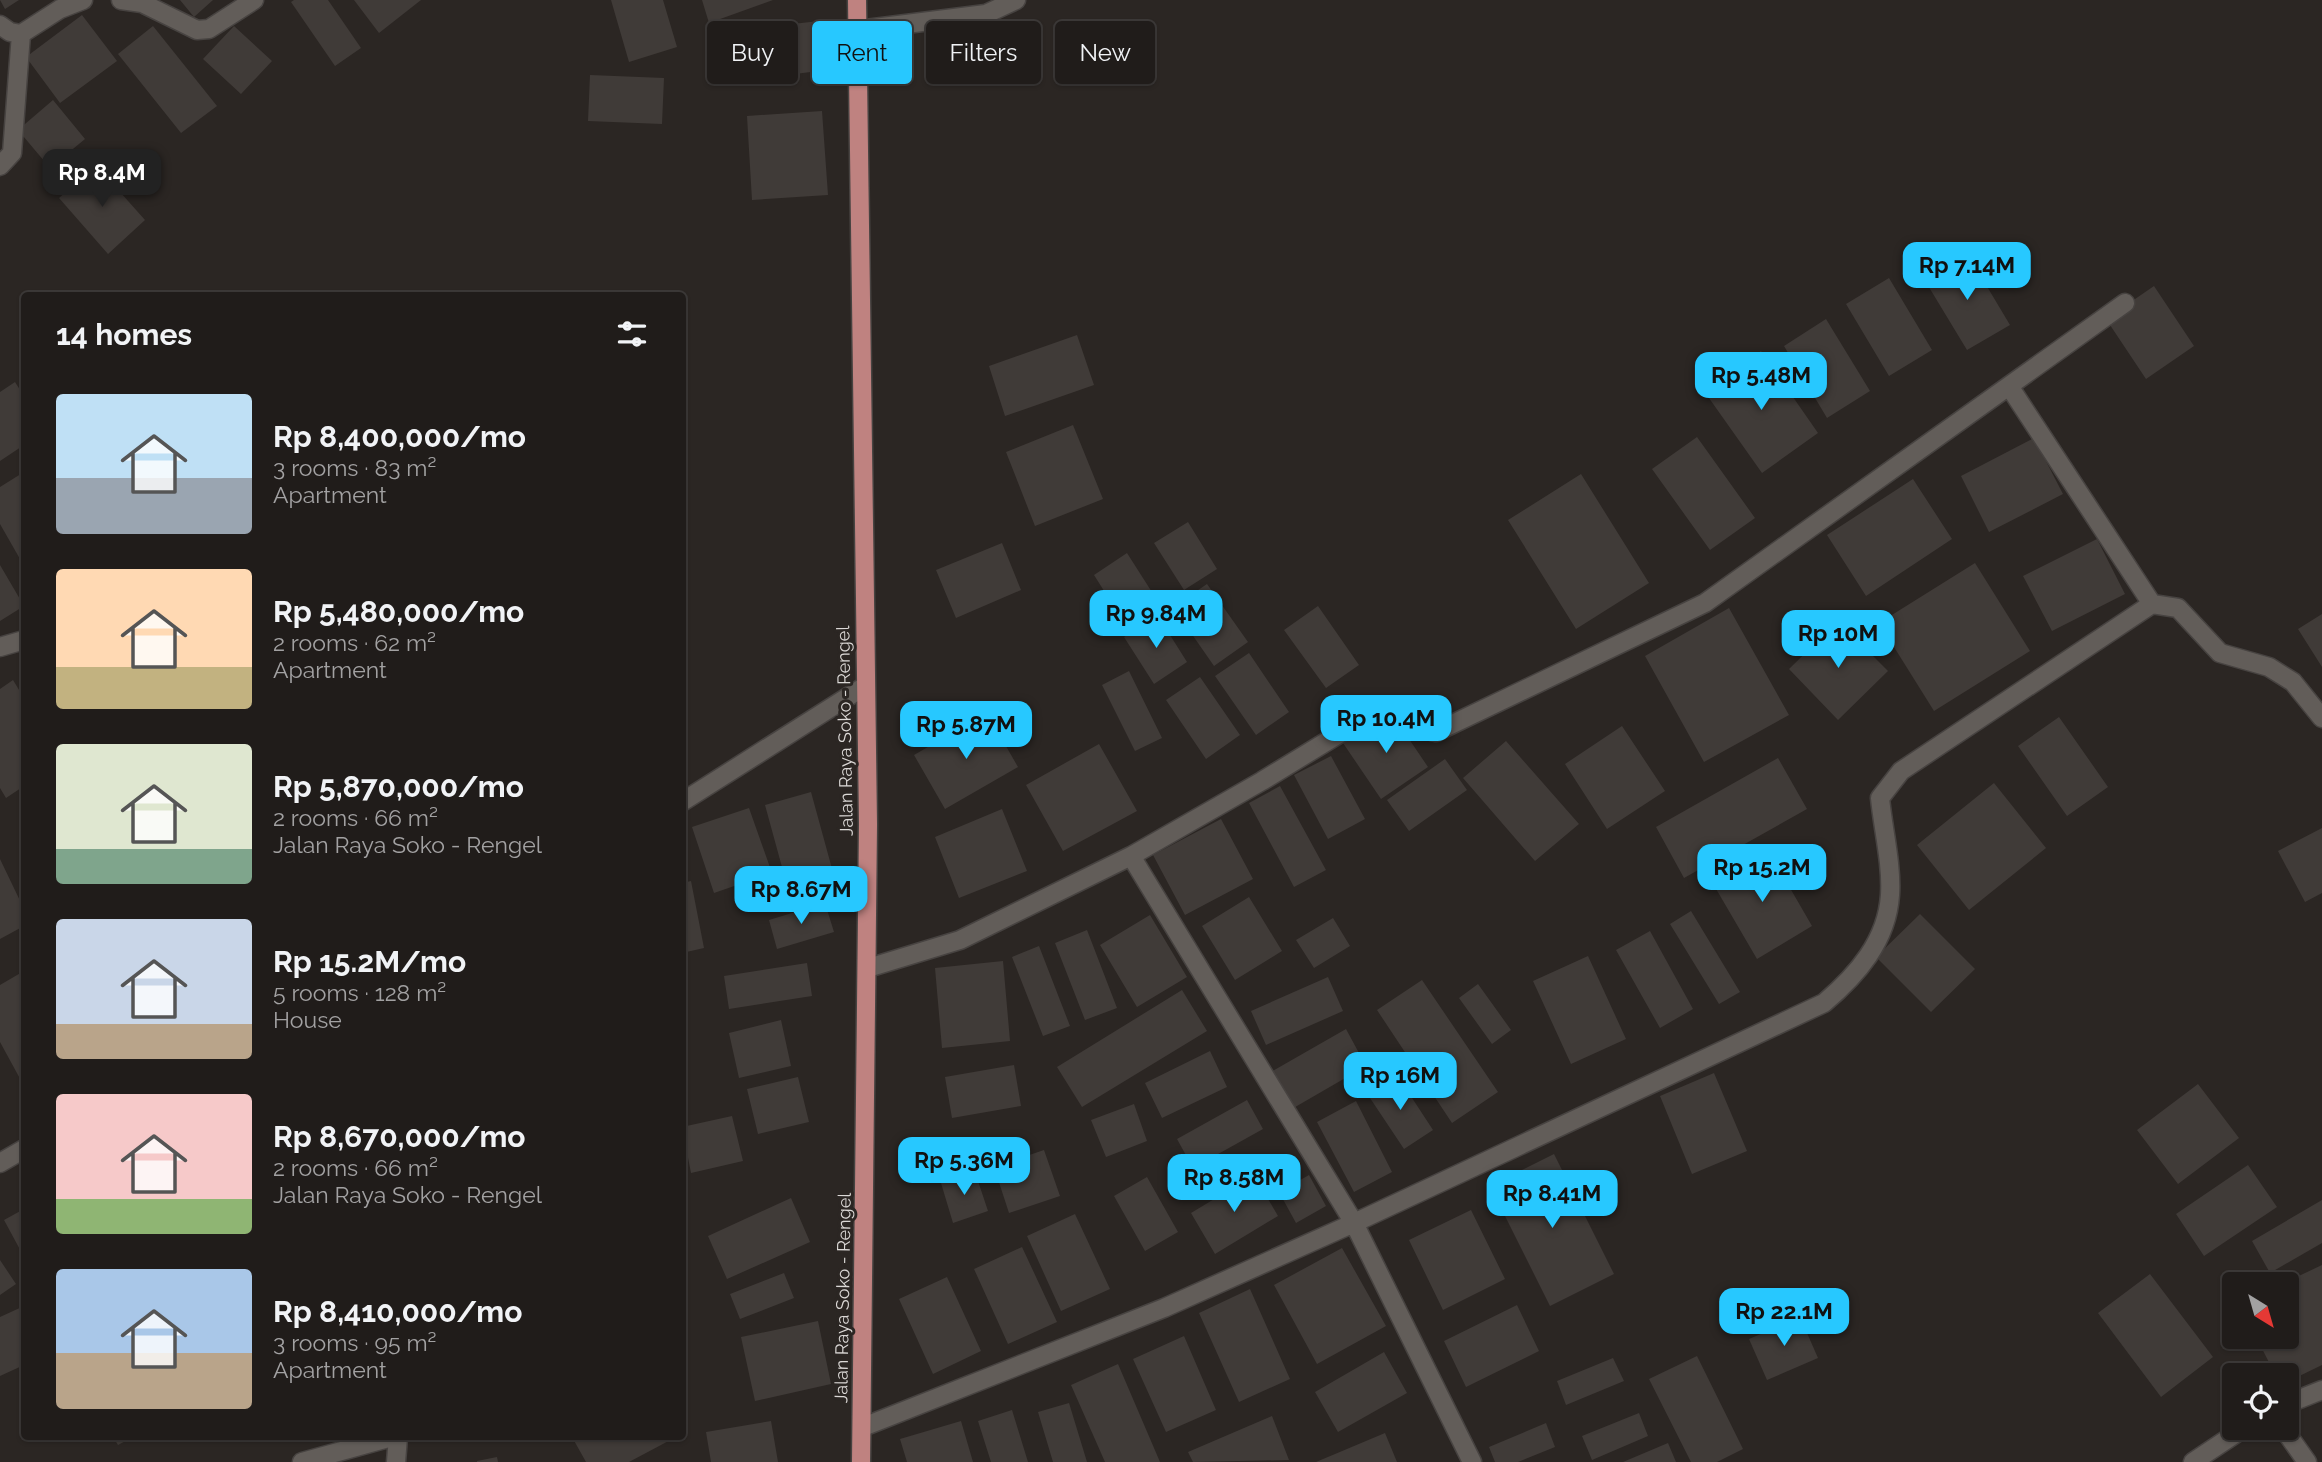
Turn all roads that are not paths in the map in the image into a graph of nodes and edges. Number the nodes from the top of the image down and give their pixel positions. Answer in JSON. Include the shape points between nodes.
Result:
{"nodes":[{"id":1,"x":83,"y":0,"type":"edge"},
{"id":2,"x":121,"y":0,"type":"edge"},
{"id":3,"x":254,"y":0,"type":"edge"},
{"id":4,"x":857,"y":0,"type":"edge"},
{"id":5,"x":1016,"y":0,"type":"edge"},
{"id":6,"x":858,"y":21,"type":"edge"},
{"id":7,"x":912,"y":23,"type":"edge"},
{"id":8,"x":0,"y":25,"type":"edge"},
{"id":9,"x":21,"y":34,"type":"junction"},
{"id":10,"x":859,"y":84,"type":"edge"},
{"id":11,"x":0,"y":166,"type":"edge"},
{"id":12,"x":2125,"y":303,"type":"dead end"},
{"id":13,"x":2009,"y":386,"type":"junction"},
{"id":14,"x":2152,"y":604,"type":"junction"},
{"id":15,"x":21,"y":640,"type":"edge"},
{"id":16,"x":0,"y":647,"type":"edge"},
{"id":17,"x":865,"y":686,"type":"junction"},
{"id":18,"x":2322,"y":718,"type":"edge"},
{"id":19,"x":686,"y":800,"type":"edge"},
{"id":20,"x":1131,"y":856,"type":"junction"},
{"id":21,"x":868,"y":968,"type":"junction"},
{"id":22,"x":21,"y":1151,"type":"edge"},
{"id":23,"x":0,"y":1163,"type":"edge"},
{"id":24,"x":1354,"y":1223,"type":"junction"},
{"id":25,"x":2322,"y":1390,"type":"edge"},
{"id":26,"x":2299,"y":1399,"type":"edge"},
{"id":27,"x":863,"y":1427,"type":"junction"},
{"id":28,"x":381,"y":1440,"type":"edge"},
{"id":29,"x":398,"y":1440,"type":"edge"},
{"id":30,"x":2226,"y":1440,"type":"edge"},
{"id":31,"x":2291,"y":1440,"type":"edge"},
{"id":32,"x":302,"y":1462,"type":"edge"},
{"id":33,"x":396,"y":1462,"type":"edge"},
{"id":34,"x":861,"y":1462,"type":"edge"},
{"id":35,"x":1472,"y":1462,"type":"edge"},
{"id":36,"x":2193,"y":1462,"type":"edge"},
{"id":37,"x":2307,"y":1462,"type":"edge"}],
"edges":[{"from":1,"to":9,"type":"street"},
{"from":2,"to":3,"type":"street","via":[[142,3],[197,30],[209,29]]},
{"from":4,"to":6,"type":"main road","name":"Jalan Raya Soko - Rengel"},
{"from":5,"to":7,"type":"street","via":[[986,14]]},
{"from":8,"to":9,"type":"street"},
{"from":9,"to":11,"type":"street","via":[[12,153]]},
{"from":10,"to":17,"type":"main road","name":"Jalan Raya Soko - Rengel"},
{"from":12,"to":13,"type":"street"},
{"from":13,"to":14,"type":"street"},
{"from":13,"to":20,"type":"street","via":[[1705,603],[1436,732],[1388,706]]},
{"from":14,"to":18,"type":"street","via":[[2178,608],[2220,653],[2269,667],[2293,682]]},
{"from":14,"to":24,"type":"street","via":[[1901,771],[1880,798],[1890,896],[1875,947],[1852,979],[1824,1003]]},
{"from":15,"to":16,"type":"street"},
{"from":17,"to":19,"type":"street"},
{"from":17,"to":21,"type":"main road","name":"Jalan Raya Soko - Rengel"},
{"from":20,"to":21,"type":"street","via":[[960,940]]},
{"from":20,"to":24,"type":"street"},
{"from":21,"to":27,"type":"main road","name":"Jalan Raya Soko - Rengel"},
{"from":22,"to":23,"type":"street"},
{"from":24,"to":27,"type":"street","via":[[1164,1308]]},
{"from":24,"to":35,"type":"street"},
{"from":25,"to":26,"type":"street"},
{"from":27,"to":34,"type":"main road","name":"Jalan Raya Soko - Rengel"},
{"from":28,"to":32,"type":"street"},
{"from":29,"to":33,"type":"street"},
{"from":30,"to":36,"type":"street"},
{"from":31,"to":37,"type":"street"}]}
